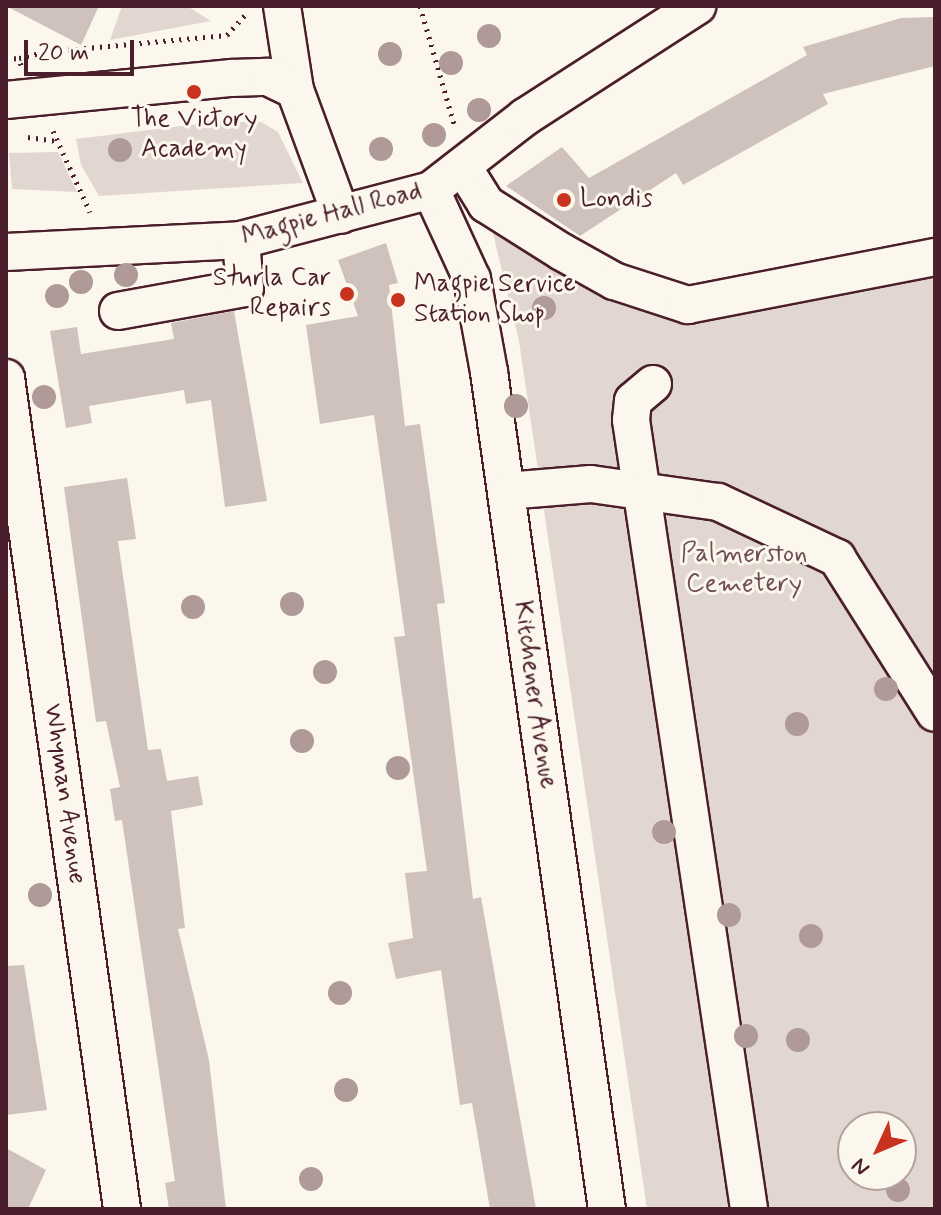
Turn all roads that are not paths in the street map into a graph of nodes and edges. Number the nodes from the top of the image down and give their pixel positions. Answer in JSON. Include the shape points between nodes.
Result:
{"nodes":[{"id":1,"x":282,"y":6,"type":"edge"},
{"id":2,"x":697,"y":6,"type":"edge"},
{"id":3,"x":295,"y":90,"type":"junction"},
{"id":4,"x":6,"y":100,"type":"edge"},
{"id":5,"x":463,"y":167,"type":"junction"},
{"id":6,"x":431,"y":190,"type":"junction"},
{"id":7,"x":341,"y":215,"type":"junction"},
{"id":8,"x":241,"y":240,"type":"junction"},
{"id":9,"x":6,"y":252,"type":"edge"},
{"id":10,"x":935,"y":257,"type":"edge"},
{"id":11,"x":118,"y":311,"type":"dead end"},
{"id":12,"x":6,"y":378,"type":"edge"},
{"id":13,"x":653,"y":384,"type":"dead end"},
{"id":14,"x":641,"y":490,"type":"junction"},
{"id":15,"x":506,"y":491,"type":"junction"},
{"id":16,"x":935,"y":713,"type":"edge"},
{"id":17,"x":122,"y":1209,"type":"edge"},
{"id":18,"x":607,"y":1209,"type":"edge"},
{"id":19,"x":749,"y":1209,"type":"edge"}],
"edges":[{"from":1,"to":3,"type":"street"},
{"from":2,"to":5,"type":"street","name":"Magpie Hall Road","via":[[525,117]]},
{"from":3,"to":4,"type":"street","via":[[268,77],[232,78]]},
{"from":3,"to":7,"type":"street"},
{"from":5,"to":6,"type":"street","name":"Magpie Hall Road"},
{"from":5,"to":10,"type":"street","via":[[486,204],[562,252],[614,281],[688,305]]},
{"from":6,"to":7,"type":"street","name":"Magpie Hall Road"},
{"from":6,"to":15,"type":"street","name":"Kitchener Avenue","via":[[472,279]]},
{"from":7,"to":8,"type":"street","name":"Magpie Hall Road"},
{"from":8,"to":9,"type":"street","name":"Magpie Hall Road"},
{"from":8,"to":11,"type":"street","via":[[245,288]]},
{"from":12,"to":17,"type":"street","name":"Whyman Avenue"},
{"from":13,"to":14,"type":"street","via":[[632,410]]},
{"from":14,"to":15,"type":"street","via":[[591,484]]},
{"from":14,"to":16,"type":"street","via":[[718,502],[837,558]]},
{"from":14,"to":19,"type":"street"},
{"from":15,"to":18,"type":"street","name":"Kitchener Avenue"}]}
